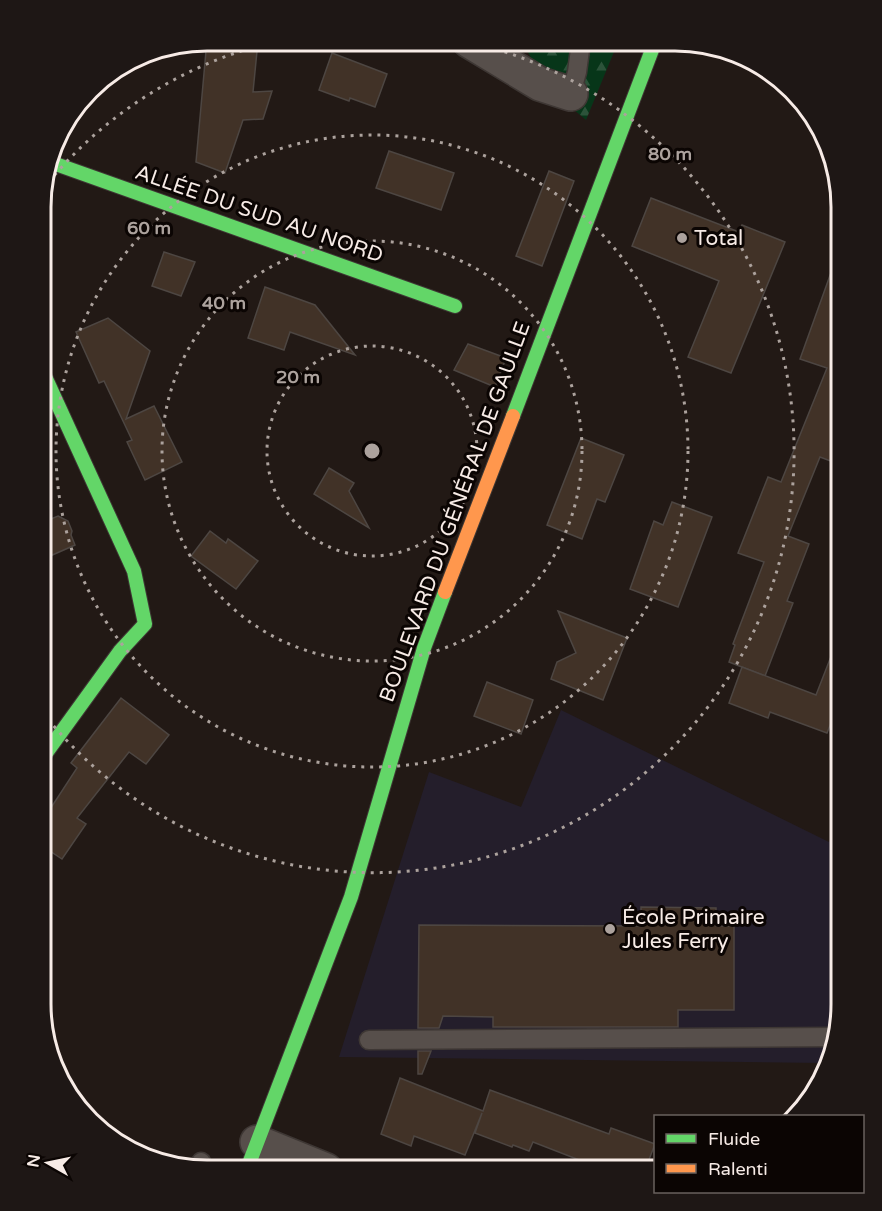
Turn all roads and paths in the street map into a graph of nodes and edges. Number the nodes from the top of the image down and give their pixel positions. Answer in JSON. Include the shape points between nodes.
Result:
{"nodes":[{"id":1,"x":486,"y":51,"type":"edge"},
{"id":2,"x":580,"y":51,"type":"edge"},
{"id":3,"x":652,"y":51,"type":"edge"},
{"id":4,"x":571,"y":94,"type":"joint"},
{"id":5,"x":57,"y":164,"type":"edge"},
{"id":6,"x":455,"y":306,"type":"dead end"},
{"id":7,"x":51,"y":390,"type":"edge"},
{"id":8,"x":51,"y":746,"type":"edge"},
{"id":9,"x":827,"y":1037,"type":"edge"},
{"id":10,"x":369,"y":1040,"type":"dead end"},
{"id":11,"x":252,"y":1156,"type":"edge"},
{"id":12,"x":273,"y":1160,"type":"edge"}],
"edges":[{"from":1,"to":4,"type":"street","via":[[540,84]]},
{"from":2,"to":4,"type":"lane"},
{"from":3,"to":11,"type":"main road","name":"BOULEVARD DU GÉNÉRAL DE GAULLE","via":[[428,637],[351,897]]},
{"from":5,"to":6,"type":"main road","name":"ALLÉE DU SUD AU NORD"},
{"from":7,"to":8,"type":"main road","via":[[134,571],[145,624],[120,651]]},
{"from":9,"to":10,"type":"lane"},
{"from":11,"to":12,"type":"street"}]}
